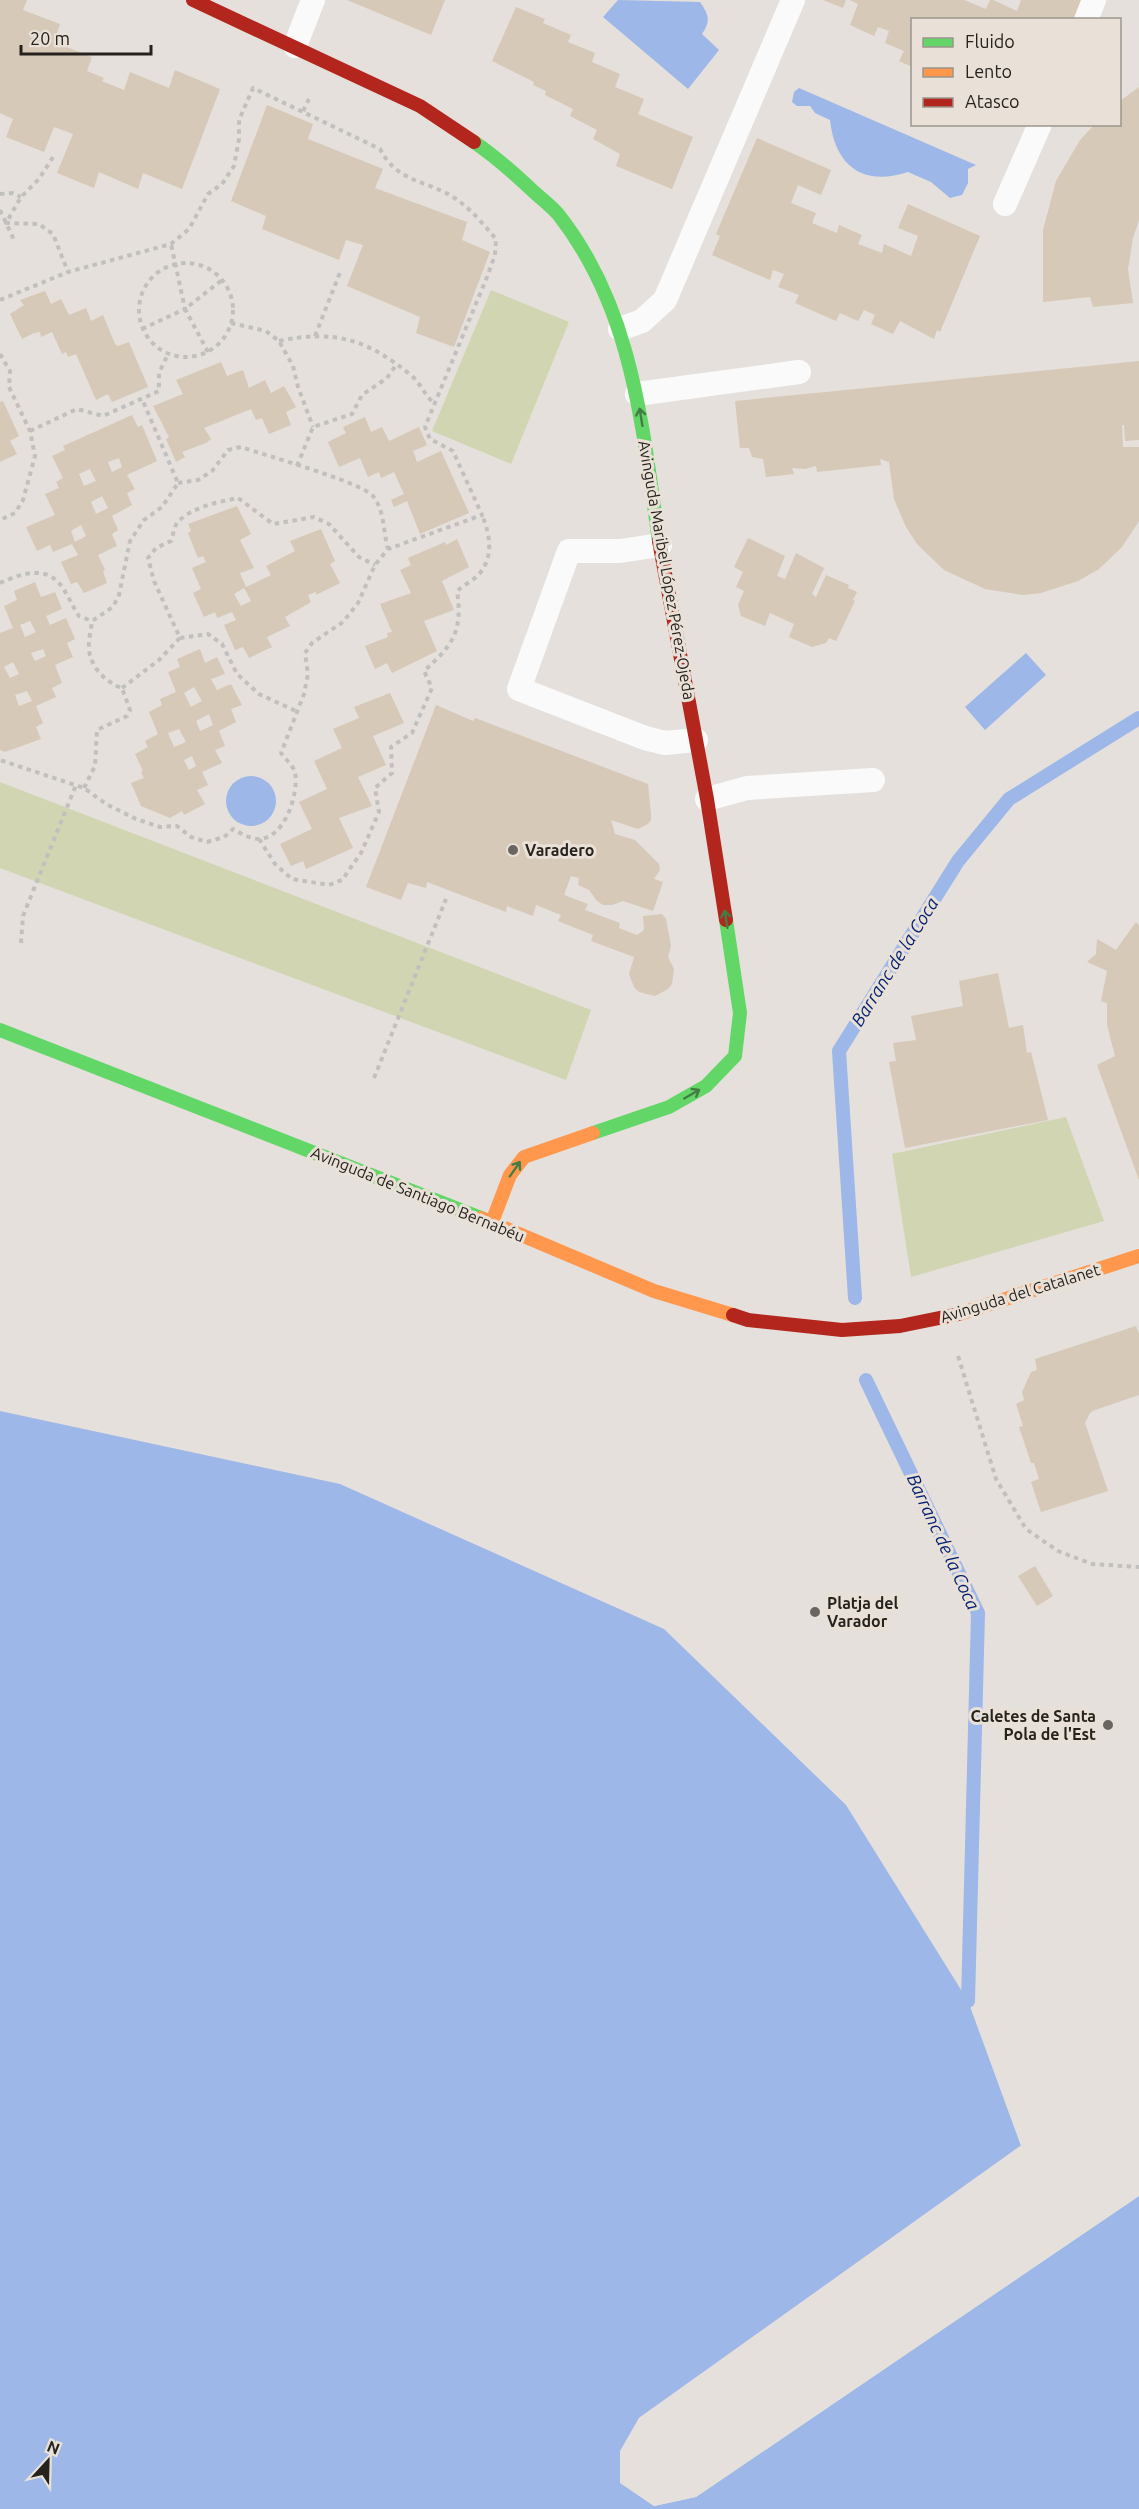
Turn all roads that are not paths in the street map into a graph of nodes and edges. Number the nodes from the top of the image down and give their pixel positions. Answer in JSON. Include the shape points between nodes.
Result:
{"nodes":[{"id":1,"x":193,"y":0,"type":"edge"},
{"id":2,"x":313,"y":0,"type":"edge"},
{"id":3,"x":793,"y":0,"type":"edge"},
{"id":4,"x":1094,"y":0,"type":"edge"},
{"id":5,"x":1087,"y":18,"type":"edge"},
{"id":6,"x":295,"y":46,"type":"junction"},
{"id":7,"x":1039,"y":126,"type":"edge"},
{"id":8,"x":1005,"y":204,"type":"dead end"},
{"id":9,"x":620,"y":328,"type":"junction"},
{"id":10,"x":799,"y":372,"type":"dead end"},
{"id":11,"x":637,"y":394,"type":"junction"},
{"id":12,"x":660,"y":545,"type":"junction"},
{"id":13,"x":696,"y":740,"type":"junction"},
{"id":14,"x":873,"y":780,"type":"dead end"},
{"id":15,"x":707,"y":799,"type":"junction"},
{"id":16,"x":0,"y":1030,"type":"edge"},
{"id":17,"x":492,"y":1222,"type":"junction"},
{"id":18,"x":1139,"y":1256,"type":"edge"},
{"id":19,"x":900,"y":1326,"type":"joint"}],
"edges":[{"from":1,"to":6,"type":"street","name":"Avinguda Maribel López Pérez-Ojeda"},
{"from":2,"to":6,"type":"lane"},
{"from":3,"to":9,"type":"lane","via":[[665,300],[642,321]]},
{"from":4,"to":5,"type":"lane"},
{"from":6,"to":9,"type":"street","name":"Avinguda Maribel López Pérez-Ojeda","via":[[420,106],[496,156],[557,213],[600,280]]},
{"from":7,"to":8,"type":"lane"},
{"from":9,"to":11,"type":"street","name":"Avinguda Maribel López Pérez-Ojeda"},
{"from":10,"to":11,"type":"lane"},
{"from":12,"to":11,"type":"street","name":"Avinguda Maribel López Pérez-Ojeda","one_way":true},
{"from":12,"to":13,"type":"street","name":"Avinguda Maribel López Pérez-Ojeda"},
{"from":12,"to":13,"type":"lane","via":[[620,551],[568,551],[519,688],[645,738],[665,743]]},
{"from":13,"to":15,"type":"street","name":"Avinguda Maribel López Pérez-Ojeda"},
{"from":14,"to":15,"type":"lane","via":[[747,788]]},
{"from":17,"to":15,"type":"street","name":"Avinguda Maribel López Pérez-Ojeda","one_way":true,"via":[[510,1175],[524,1157],[669,1107],[706,1086],[735,1056],[740,1012]]},
{"from":16,"to":17,"type":"street","name":"Avinguda de Santiago Bernabéu"},
{"from":17,"to":19,"type":"street","name":"Avinguda de Santiago Bernabéu","via":[[654,1291],[748,1320],[842,1330]]},
{"from":18,"to":19,"type":"street","name":"Avinguda del Catalanet","via":[[946,1318]]}]}
